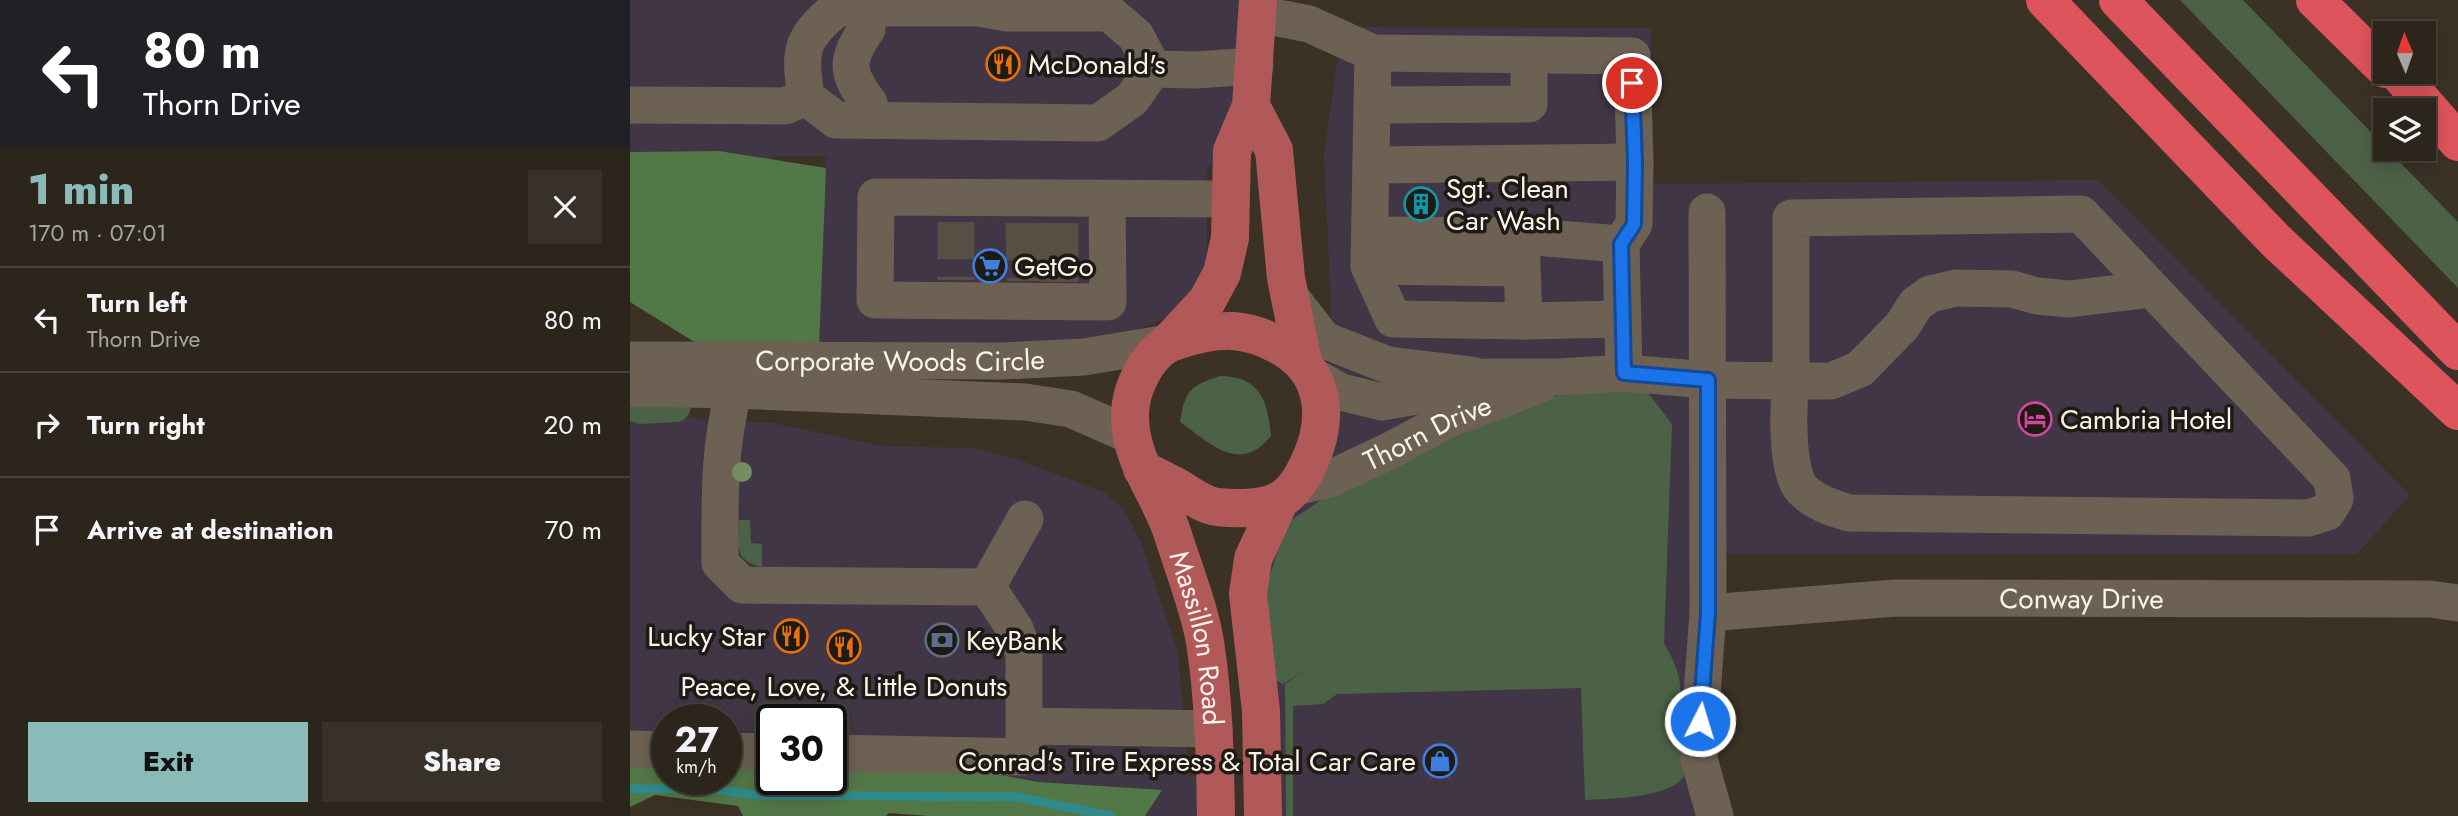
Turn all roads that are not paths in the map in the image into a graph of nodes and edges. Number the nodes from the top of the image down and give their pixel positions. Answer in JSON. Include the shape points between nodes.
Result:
{"nodes":[{"id":1,"x":2045,"y":0,"type":"edge"},
{"id":2,"x":2118,"y":0,"type":"edge"},
{"id":3,"x":2315,"y":0,"type":"edge"},
{"id":4,"x":2335,"y":0,"type":"edge"},
{"id":5,"x":1258,"y":7,"type":"edge"},
{"id":6,"x":1007,"y":13,"type":"junction"},
{"id":7,"x":2373,"y":44,"type":"edge"},
{"id":8,"x":1373,"y":53,"type":"junction"},
{"id":9,"x":1529,"y":55,"type":"junction"},
{"id":10,"x":2373,"y":58,"type":"edge"},
{"id":11,"x":1255,"y":66,"type":"junction"},
{"id":12,"x":1153,"y":69,"type":"junction"},
{"id":13,"x":2399,"y":84,"type":"edge"},
{"id":14,"x":2408,"y":84,"type":"edge"},
{"id":15,"x":806,"y":97,"type":"junction"},
{"id":16,"x":630,"y":105,"type":"edge"},
{"id":17,"x":1372,"y":105,"type":"junction"},
{"id":18,"x":1251,"y":106,"type":"junction"},
{"id":19,"x":1024,"y":123,"type":"junction"},
{"id":20,"x":2453,"y":136,"type":"edge"},
{"id":21,"x":1635,"y":162,"type":"junction"},
{"id":22,"x":1371,"y":164,"type":"junction"},
{"id":23,"x":1107,"y":199,"type":"junction"},
{"id":24,"x":1230,"y":199,"type":"junction"},
{"id":25,"x":1707,"y":212,"type":"dead end"},
{"id":26,"x":1621,"y":244,"type":"junction"},
{"id":27,"x":1369,"y":250,"type":"junction"},
{"id":28,"x":1521,"y":251,"type":"junction"},
{"id":29,"x":2152,"y":289,"type":"junction"},
{"id":30,"x":1289,"y":295,"type":"junction"},
{"id":31,"x":896,"y":302,"type":"junction"},
{"id":32,"x":1622,"y":319,"type":"junction"},
{"id":33,"x":1524,"y":321,"type":"junction"},
{"id":34,"x":1168,"y":343,"type":"junction"},
{"id":35,"x":2458,"y":351,"type":"edge"},
{"id":36,"x":630,"y":360,"type":"edge"},
{"id":37,"x":878,"y":361,"type":"junction"},
{"id":38,"x":1308,"y":369,"type":"junction"},
{"id":39,"x":1624,"y":373,"type":"junction"},
{"id":40,"x":1487,"y":377,"type":"junction"},
{"id":41,"x":1559,"y":377,"type":"junction"},
{"id":42,"x":1708,"y":380,"type":"junction"},
{"id":43,"x":1791,"y":381,"type":"junction"},
{"id":44,"x":630,"y":388,"type":"edge"},
{"id":45,"x":734,"y":390,"type":"junction"},
{"id":46,"x":2458,"y":411,"type":"edge"},
{"id":47,"x":1136,"y":452,"type":"junction"},
{"id":48,"x":1288,"y":494,"type":"junction"},
{"id":49,"x":1025,"y":519,"type":"dead end"},
{"id":50,"x":987,"y":587,"type":"junction"},
{"id":51,"x":2458,"y":603,"type":"edge"},
{"id":52,"x":1708,"y":613,"type":"junction"},
{"id":53,"x":1025,"y":726,"type":"junction"},
{"id":54,"x":1214,"y":729,"type":"junction"},
{"id":55,"x":630,"y":749,"type":"edge"},
{"id":56,"x":651,"y":750,"type":"edge"},
{"id":57,"x":847,"y":753,"type":"edge"},
{"id":58,"x":1216,"y":816,"type":"edge"},
{"id":59,"x":1263,"y":816,"type":"edge"},
{"id":60,"x":1715,"y":816,"type":"edge"}],
"edges":[{"from":1,"to":46,"type":"highway","via":[[2276,241]]},
{"from":2,"to":35,"type":"highway"},
{"from":3,"to":10,"type":"highway"},
{"from":4,"to":7,"type":"highway"},
{"from":5,"to":8,"type":"street"},
{"from":5,"to":11,"type":"main road"},
{"from":6,"to":12,"type":"street","via":[[1109,13],[1136,36]]},
{"from":6,"to":15,"type":"street","via":[[978,8],[837,8],[813,30],[801,60]]},
{"from":6,"to":19,"type":"street","via":[[976,30],[850,28],[828,42],[818,69],[830,92],[851,103],[996,104]]},
{"from":8,"to":9,"type":"street"},
{"from":8,"to":17,"type":"street"},
{"from":9,"to":17,"type":"street","via":[[1529,104]]},
{"from":9,"to":21,"type":"street","via":[[1632,56]]},
{"from":11,"to":12,"type":"street"},
{"from":11,"to":18,"type":"main road"},
{"from":12,"to":19,"type":"street","via":[[1132,99],[1098,123]]},
{"from":13,"to":20,"type":"highway"},
{"from":14,"to":20,"type":"highway"},
{"from":15,"to":16,"type":"street","via":[[785,106]]},
{"from":15,"to":19,"type":"street","via":[[836,120]]},
{"from":17,"to":22,"type":"street"},
{"from":18,"to":24,"type":"main road","via":[[1232,151]]},
{"from":18,"to":30,"type":"main road","via":[[1274,150]]},
{"from":21,"to":22,"type":"street"},
{"from":21,"to":26,"type":"street","via":[[1634,224]]},
{"from":22,"to":27,"type":"street"},
{"from":23,"to":24,"type":"street"},
{"from":23,"to":31,"type":"street","via":[[1108,302],[1043,292],[956,291]]},
{"from":23,"to":31,"type":"street","via":[[1060,211],[1023,211],[955,210],[876,197],[875,300]]},
{"from":24,"to":34,"type":"main road","via":[[1230,238],[1222,273],[1207,301]]},
{"from":25,"to":42,"type":"street"},
{"from":26,"to":28,"type":"street"},
{"from":26,"to":32,"type":"street"},
{"from":27,"to":28,"type":"street"},
{"from":27,"to":33,"type":"street","via":[[1394,319]]},
{"from":28,"to":33,"type":"street"},
{"from":29,"to":43,"type":"street","name":"Thorn Drive","via":[[2069,299],[2012,289],[1956,288],[1930,294],[1860,369],[1831,381]]},
{"from":29,"to":43,"type":"street","via":[[2081,214],[1791,218]]},
{"from":29,"to":43,"type":"street","via":[[2332,480],[2335,499],[2327,512],[2308,518],[1849,513],[1827,507],[1800,487],[1790,454]]},
{"from":30,"to":38,"type":"main road"},
{"from":30,"to":40,"type":"street","name":"Thorn Drive","via":[[1324,340],[1388,365]]},
{"from":31,"to":37,"type":"street"},
{"from":32,"to":33,"type":"street"},
{"from":32,"to":39,"type":"street"},
{"from":34,"to":37,"type":"street","name":"Corporate Woods Circle","via":[[1084,357]]},
{"from":34,"to":38,"type":"main road","via":[[1235,331],[1271,342]]},
{"from":34,"to":47,"type":"main road","via":[[1153,357],[1135,388],[1129,411]]},
{"from":36,"to":37,"type":"street","name":"Corporate Woods Circle"},
{"from":38,"to":40,"type":"street","name":"Thorn Drive","via":[[1341,392],[1382,402],[1451,390]]},
{"from":38,"to":48,"type":"main road","via":[[1320,396],[1320,437]]},
{"from":39,"to":41,"type":"street","name":"Thorn Drive"},
{"from":39,"to":42,"type":"street","name":"Thorn Drive"},
{"from":40,"to":41,"type":"street","name":"Thorn Drive"},
{"from":41,"to":48,"type":"street","name":"Thorn Drive","via":[[1447,420],[1330,479]]},
{"from":42,"to":43,"type":"street","name":"Thorn Drive"},
{"from":42,"to":52,"type":"street"},
{"from":44,"to":45,"type":"street","name":"Corporate Woods Circle"},
{"from":45,"to":47,"type":"street","name":"Corporate Woods Circle","via":[[1025,402],[1071,409]]},
{"from":45,"to":50,"type":"street","via":[[721,451],[720,563],[742,585]]},
{"from":47,"to":48,"type":"main road","via":[[1215,507],[1257,507]]},
{"from":47,"to":54,"type":"main road","name":"Massillon Road","via":[[1171,528],[1205,639]]},
{"from":48,"to":59,"type":"main road","name":"Massillon Road","via":[[1253,559],[1248,594],[1261,711]]},
{"from":49,"to":50,"type":"street"},
{"from":50,"to":53,"type":"street","via":[[1016,629],[1024,654]]},
{"from":51,"to":52,"type":"street","name":"Conway Drive","via":[[2430,599],[1895,598]]},
{"from":52,"to":60,"type":"street","via":[[1699,760]]},
{"from":53,"to":54,"type":"street"},
{"from":53,"to":57,"type":"street","via":[[1024,757]]},
{"from":54,"to":58,"type":"main road","name":"Massillon Road"},
{"from":55,"to":56,"type":"street"}]}
